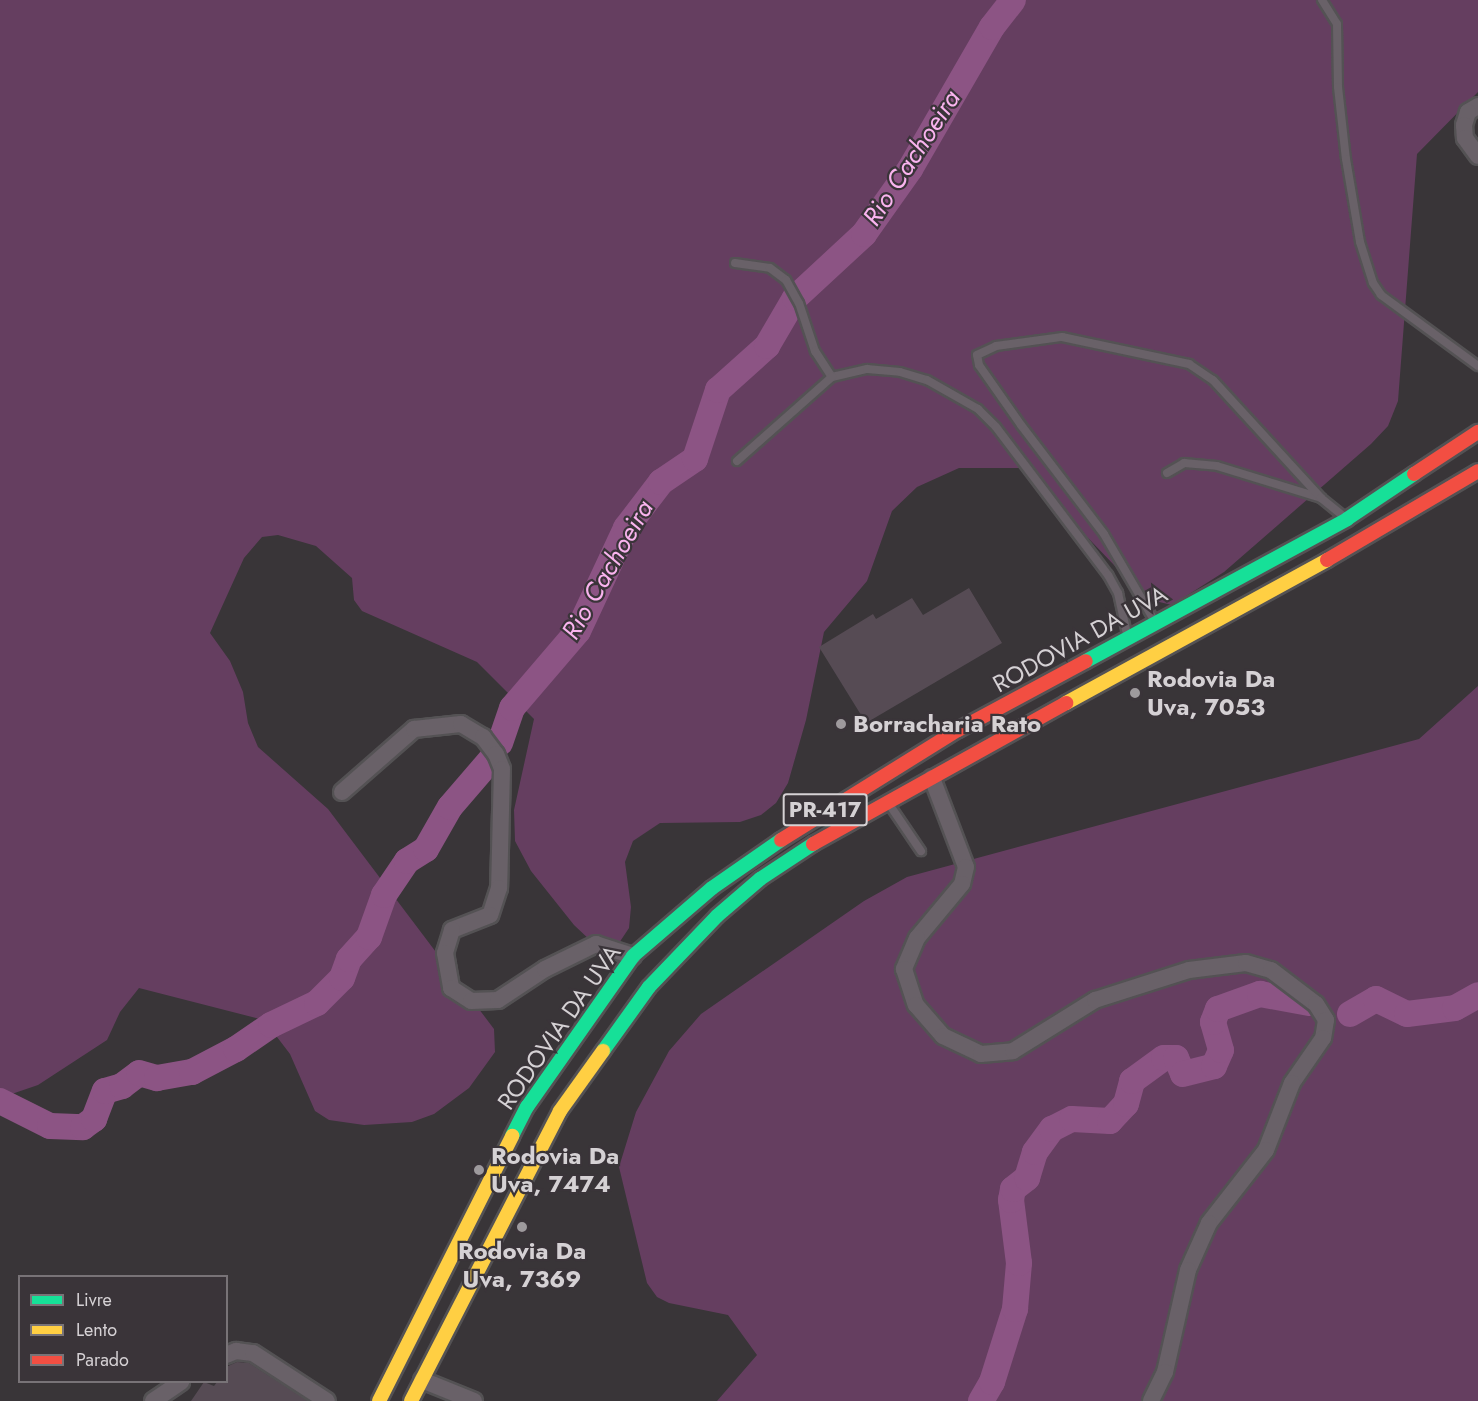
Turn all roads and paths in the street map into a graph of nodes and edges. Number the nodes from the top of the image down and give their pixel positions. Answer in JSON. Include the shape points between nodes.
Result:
{"nodes":[{"id":1,"x":1322,"y":0,"type":"edge"},
{"id":2,"x":1478,"y":106,"type":"edge"},
{"id":3,"x":1478,"y":156,"type":"edge"},
{"id":4,"x":735,"y":263,"type":"dead end"},
{"id":5,"x":1478,"y":366,"type":"edge"},
{"id":6,"x":832,"y":377,"type":"junction"},
{"id":7,"x":1478,"y":432,"type":"edge"},
{"id":8,"x":737,"y":460,"type":"dead end"},
{"id":9,"x":1478,"y":471,"type":"edge"},
{"id":10,"x":1167,"y":473,"type":"dead end"},
{"id":11,"x":1322,"y":498,"type":"junction"},
{"id":12,"x":1347,"y":519,"type":"junction"},
{"id":13,"x":1156,"y":623,"type":"junction"},
{"id":14,"x":1128,"y":640,"type":"junction"},
{"id":15,"x":932,"y":778,"type":"junction"},
{"id":16,"x":342,"y":792,"type":"dead end"},
{"id":17,"x":887,"y":801,"type":"junction"},
{"id":18,"x":921,"y":851,"type":"dead end"},
{"id":19,"x":633,"y":956,"type":"junction"},
{"id":20,"x":228,"y":1354,"type":"edge"},
{"id":21,"x":422,"y":1380,"type":"junction"},
{"id":22,"x":180,"y":1383,"type":"edge"},
{"id":23,"x":153,"y":1401,"type":"edge"},
{"id":24,"x":327,"y":1401,"type":"edge"},
{"id":25,"x":379,"y":1401,"type":"edge"},
{"id":26,"x":411,"y":1401,"type":"edge"},
{"id":27,"x":474,"y":1401,"type":"edge"},
{"id":28,"x":1151,"y":1401,"type":"edge"}],
"edges":[{"from":1,"to":5,"type":"lane","via":[[1337,24],[1338,87],[1346,159],[1360,242],[1372,283],[1381,295]]},
{"from":2,"to":3,"type":"street","via":[[1468,112],[1464,125],[1465,138]]},
{"from":4,"to":6,"type":"lane","via":[[770,268],[786,280],[799,303],[815,351]]},
{"from":6,"to":8,"type":"lane"},
{"from":6,"to":14,"type":"lane","via":[[867,369],[900,372],[927,380],[978,409],[1108,574],[1118,593]]},
{"from":7,"to":12,"type":"main road","name":"RODOVIA DA UVA","number":"PR-417"},
{"from":9,"to":15,"type":"main road","name":"RODOVIA DA UVA","number":"PR-417","via":[[1419,509]]},
{"from":10,"to":11,"type":"lane","via":[[1184,463],[1217,466]]},
{"from":11,"to":12,"type":"lane"},
{"from":11,"to":13,"type":"lane","via":[[1213,380],[1189,364],[1062,336],[996,346],[977,355],[979,365],[1104,534]]},
{"from":12,"to":13,"type":"main road","name":"RODOVIA DA UVA","number":"PR-417"},
{"from":13,"to":14,"type":"main road","name":"RODOVIA DA UVA","number":"PR-417"},
{"from":14,"to":19,"type":"main road","name":"RODOVIA DA UVA","number":"PR-417","via":[[958,730],[813,816],[712,888]]},
{"from":15,"to":17,"type":"main road","name":"RODOVIA DA UVA","number":"PR-417"},
{"from":15,"to":28,"type":"street","via":[[966,867],[963,884],[917,938],[904,969],[916,1005],[943,1036],[981,1054],[1013,1051],[1095,1000],[1189,970],[1246,963],[1271,970],[1316,1004],[1326,1020],[1323,1038],[1292,1083],[1266,1150],[1209,1223],[1188,1270],[1165,1372]]},
{"from":16,"to":19,"type":"street","via":[[414,729],[461,724],[483,737],[496,754],[502,769],[499,888],[490,915],[452,930],[445,953],[451,988],[471,1001],[498,1000],[545,969],[596,944]]},
{"from":17,"to":18,"type":"lane"},
{"from":17,"to":21,"type":"main road","name":"RODOVIA DA UVA","number":"PR-417","via":[[760,879],[682,949],[650,987],[560,1111]]},
{"from":19,"to":25,"type":"main road","name":"RODOVIA DA UVA","number":"PR-417","via":[[527,1107]]},
{"from":20,"to":24,"type":"street","via":[[253,1353]]},
{"from":21,"to":26,"type":"main road","name":"RODOVIA DA UVA","number":"PR-417"},
{"from":21,"to":27,"type":"street"},
{"from":22,"to":23,"type":"street"}]}
